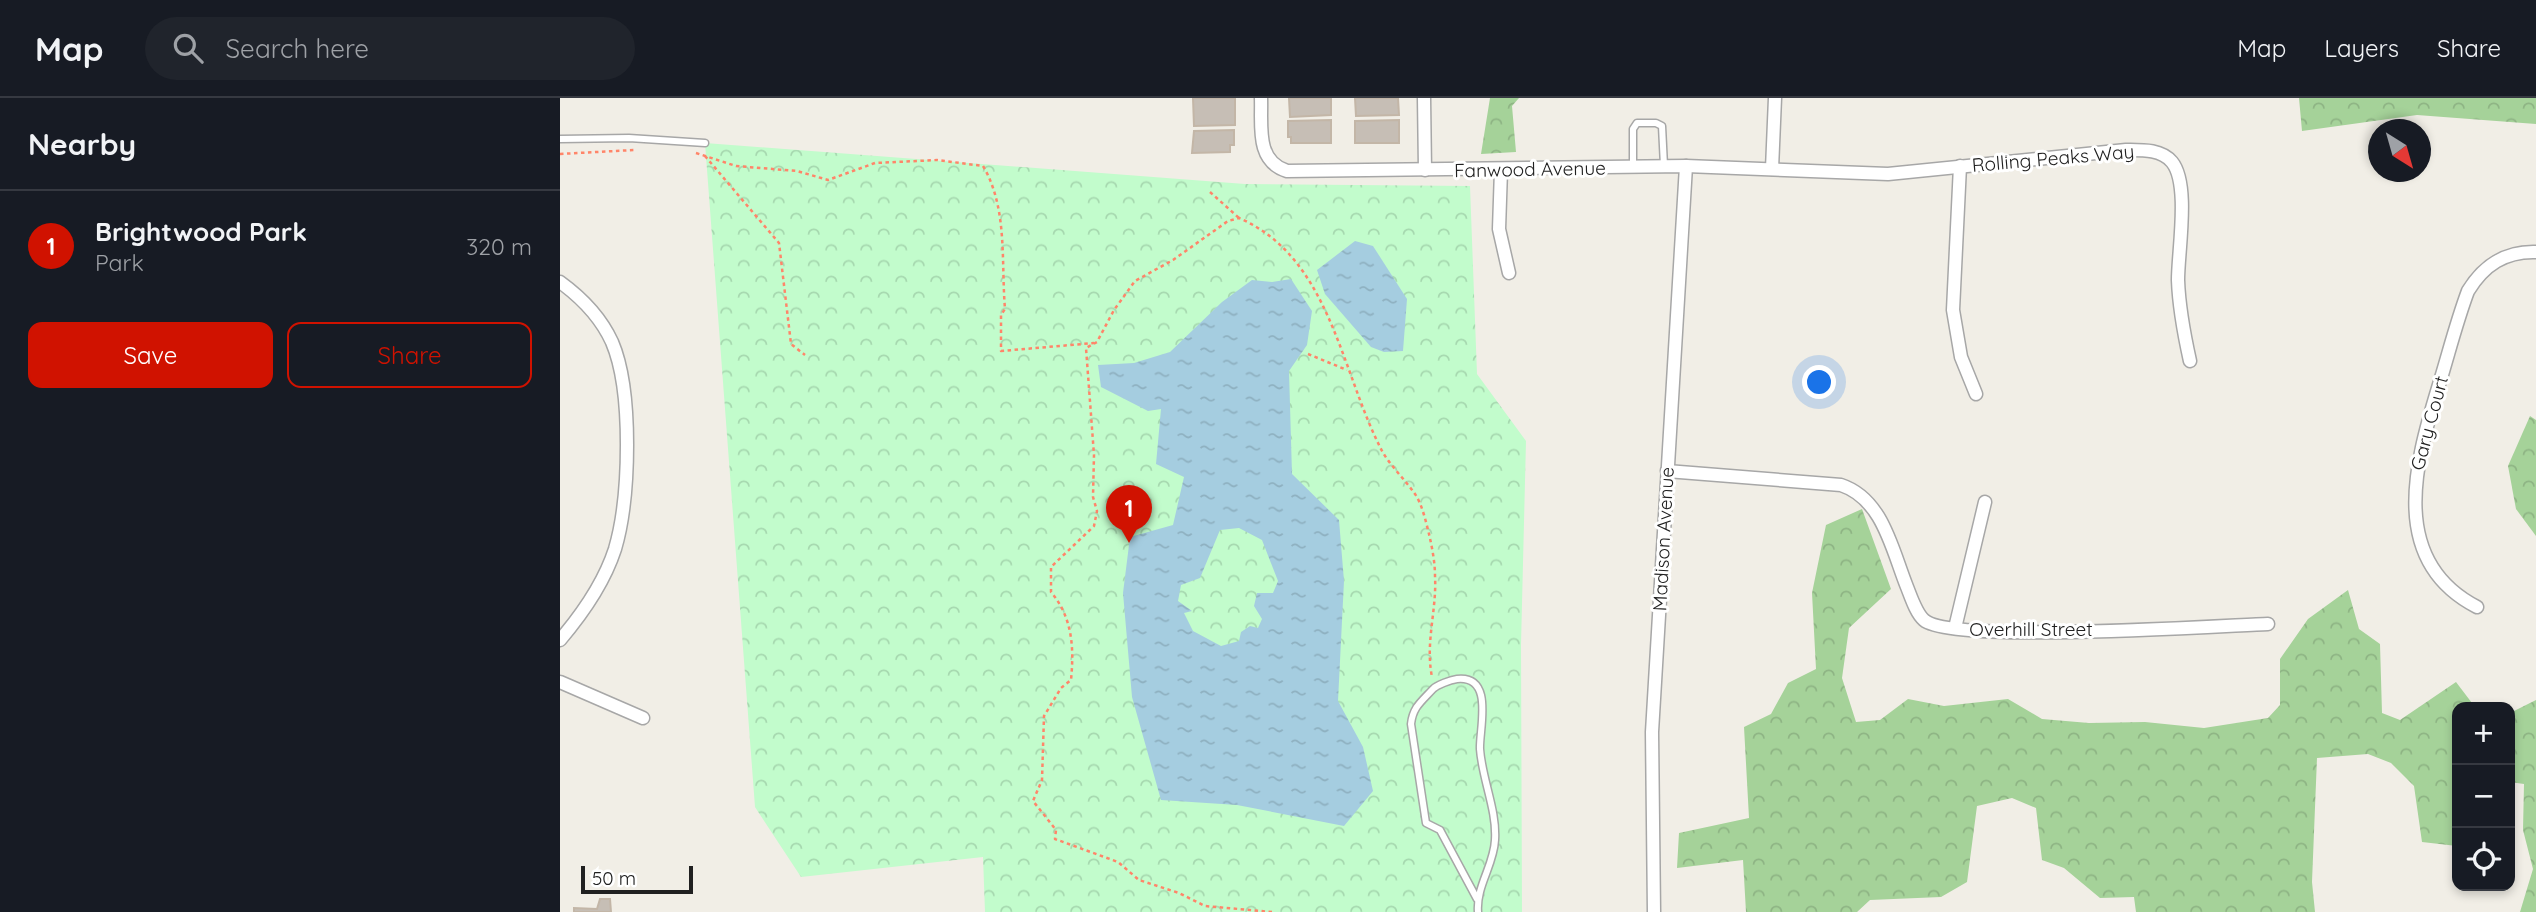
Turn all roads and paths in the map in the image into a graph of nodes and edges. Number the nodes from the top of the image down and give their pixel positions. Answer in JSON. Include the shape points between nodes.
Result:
{"nodes":[{"id":1,"x":1261,"y":98,"type":"edge"},
{"id":2,"x":1424,"y":98,"type":"edge"},
{"id":3,"x":1775,"y":98,"type":"edge"},
{"id":4,"x":560,"y":139,"type":"edge"},
{"id":5,"x":705,"y":143,"type":"dead end"},
{"id":6,"x":635,"y":149,"type":"dead end"},
{"id":7,"x":691,"y":150,"type":"dead end"},
{"id":8,"x":560,"y":154,"type":"edge"},
{"id":9,"x":705,"y":156,"type":"junction"},
{"id":10,"x":1664,"y":166,"type":"junction"},
{"id":11,"x":1686,"y":166,"type":"junction"},
{"id":12,"x":1960,"y":166,"type":"junction"},
{"id":13,"x":1633,"y":167,"type":"junction"},
{"id":14,"x":1772,"y":169,"type":"junction"},
{"id":15,"x":1425,"y":170,"type":"junction"},
{"id":16,"x":1501,"y":170,"type":"junction"},
{"id":17,"x":1210,"y":192,"type":"dead end"},
{"id":18,"x":1239,"y":218,"type":"junction"},
{"id":19,"x":2536,"y":252,"type":"edge"},
{"id":20,"x":1509,"y":273,"type":"dead end"},
{"id":21,"x":560,"y":282,"type":"edge"},
{"id":22,"x":1097,"y":342,"type":"junction"},
{"id":23,"x":1308,"y":354,"type":"dead end"},
{"id":24,"x":805,"y":355,"type":"dead end"},
{"id":25,"x":2190,"y":361,"type":"dead end"},
{"id":26,"x":1347,"y":370,"type":"junction"},
{"id":27,"x":1976,"y":394,"type":"dead end"},
{"id":28,"x":1667,"y":471,"type":"junction"},
{"id":29,"x":1985,"y":502,"type":"dead end"},
{"id":30,"x":2477,"y":607,"type":"dead end"},
{"id":31,"x":2268,"y":624,"type":"dead end"},
{"id":32,"x":1955,"y":628,"type":"junction"},
{"id":33,"x":560,"y":640,"type":"edge"},
{"id":34,"x":560,"y":682,"type":"edge"},
{"id":35,"x":1435,"y":687,"type":"junction"},
{"id":36,"x":643,"y":718,"type":"dead end"},
{"id":37,"x":1477,"y":899,"type":"junction"},
{"id":38,"x":1272,"y":912,"type":"edge"},
{"id":39,"x":1478,"y":912,"type":"edge"},
{"id":40,"x":1654,"y":912,"type":"edge"}],
"edges":[{"from":1,"to":15,"type":"street","name":"Fanwood Avenue","via":[[1265,154],[1276,167]]},
{"from":2,"to":15,"type":"street"},
{"from":3,"to":14,"type":"street"},
{"from":4,"to":5,"type":"lane"},
{"from":6,"to":8,"type":"path"},
{"from":7,"to":9,"type":"path"},
{"from":9,"to":22,"type":"path","via":[[828,180],[875,163],[937,160],[983,166],[1002,237],[1005,309],[1001,351]]},
{"from":9,"to":24,"type":"path","via":[[779,243],[791,344]]},
{"from":10,"to":11,"type":"street","name":"Fanwood Avenue"},
{"from":10,"to":13,"type":"street","name":"Fanwood Avenue"},
{"from":10,"to":13,"type":"lane","via":[[1662,127],[1637,123]]},
{"from":11,"to":14,"type":"street","name":"Fanwood Avenue"},
{"from":11,"to":28,"type":"street","name":"Madison Avenue"},
{"from":12,"to":14,"type":"street","name":"Rolling Peaks Way","via":[[1888,174]]},
{"from":12,"to":25,"type":"street","name":"Rolling Peaks Way","via":[[2126,149],[2161,153],[2172,162],[2181,187],[2178,281]]},
{"from":12,"to":27,"type":"street","via":[[1953,310],[1961,357]]},
{"from":13,"to":16,"type":"street","name":"Fanwood Avenue"},
{"from":15,"to":16,"type":"street","name":"Fanwood Avenue"},
{"from":16,"to":20,"type":"street","via":[[1499,229]]},
{"from":17,"to":18,"type":"path"},
{"from":18,"to":22,"type":"path","via":[[1135,281]]},
{"from":18,"to":26,"type":"path","via":[[1261,229],[1298,261],[1334,328]]},
{"from":19,"to":30,"type":"street","name":"Gary Court","via":[[2502,256],[2477,276],[2462,308],[2421,445],[2414,493],[2417,525],[2435,570],[2460,598]]},
{"from":21,"to":33,"type":"street","via":[[590,308],[612,344],[621,371],[626,443],[622,522],[614,550],[589,603]]},
{"from":22,"to":38,"type":"path","via":[[1086,348],[1097,511],[1094,526],[1051,567],[1051,592],[1069,625],[1073,657],[1071,680],[1044,716],[1042,780],[1033,801],[1056,830],[1055,839],[1118,862],[1139,880],[1205,906]]},
{"from":23,"to":26,"type":"path"},
{"from":26,"to":35,"type":"path","via":[[1381,449],[1417,496],[1429,534],[1436,577],[1428,657]]},
{"from":28,"to":32,"type":"street","name":"Overhill Street","via":[[1841,485],[1858,491],[1873,505],[1924,620]]},
{"from":28,"to":40,"type":"street","name":"Madison Avenue","via":[[1652,732]]},
{"from":29,"to":32,"type":"street"},
{"from":31,"to":32,"type":"street","name":"Overhill Street","via":[[1990,633]]},
{"from":34,"to":36,"type":"street"},
{"from":35,"to":37,"type":"lane","via":[[1413,709],[1410,724],[1426,823],[1440,830]]},
{"from":35,"to":37,"type":"lane","via":[[1457,679],[1468,681],[1476,686],[1483,704],[1480,749],[1495,840]]},
{"from":37,"to":39,"type":"lane"}]}
